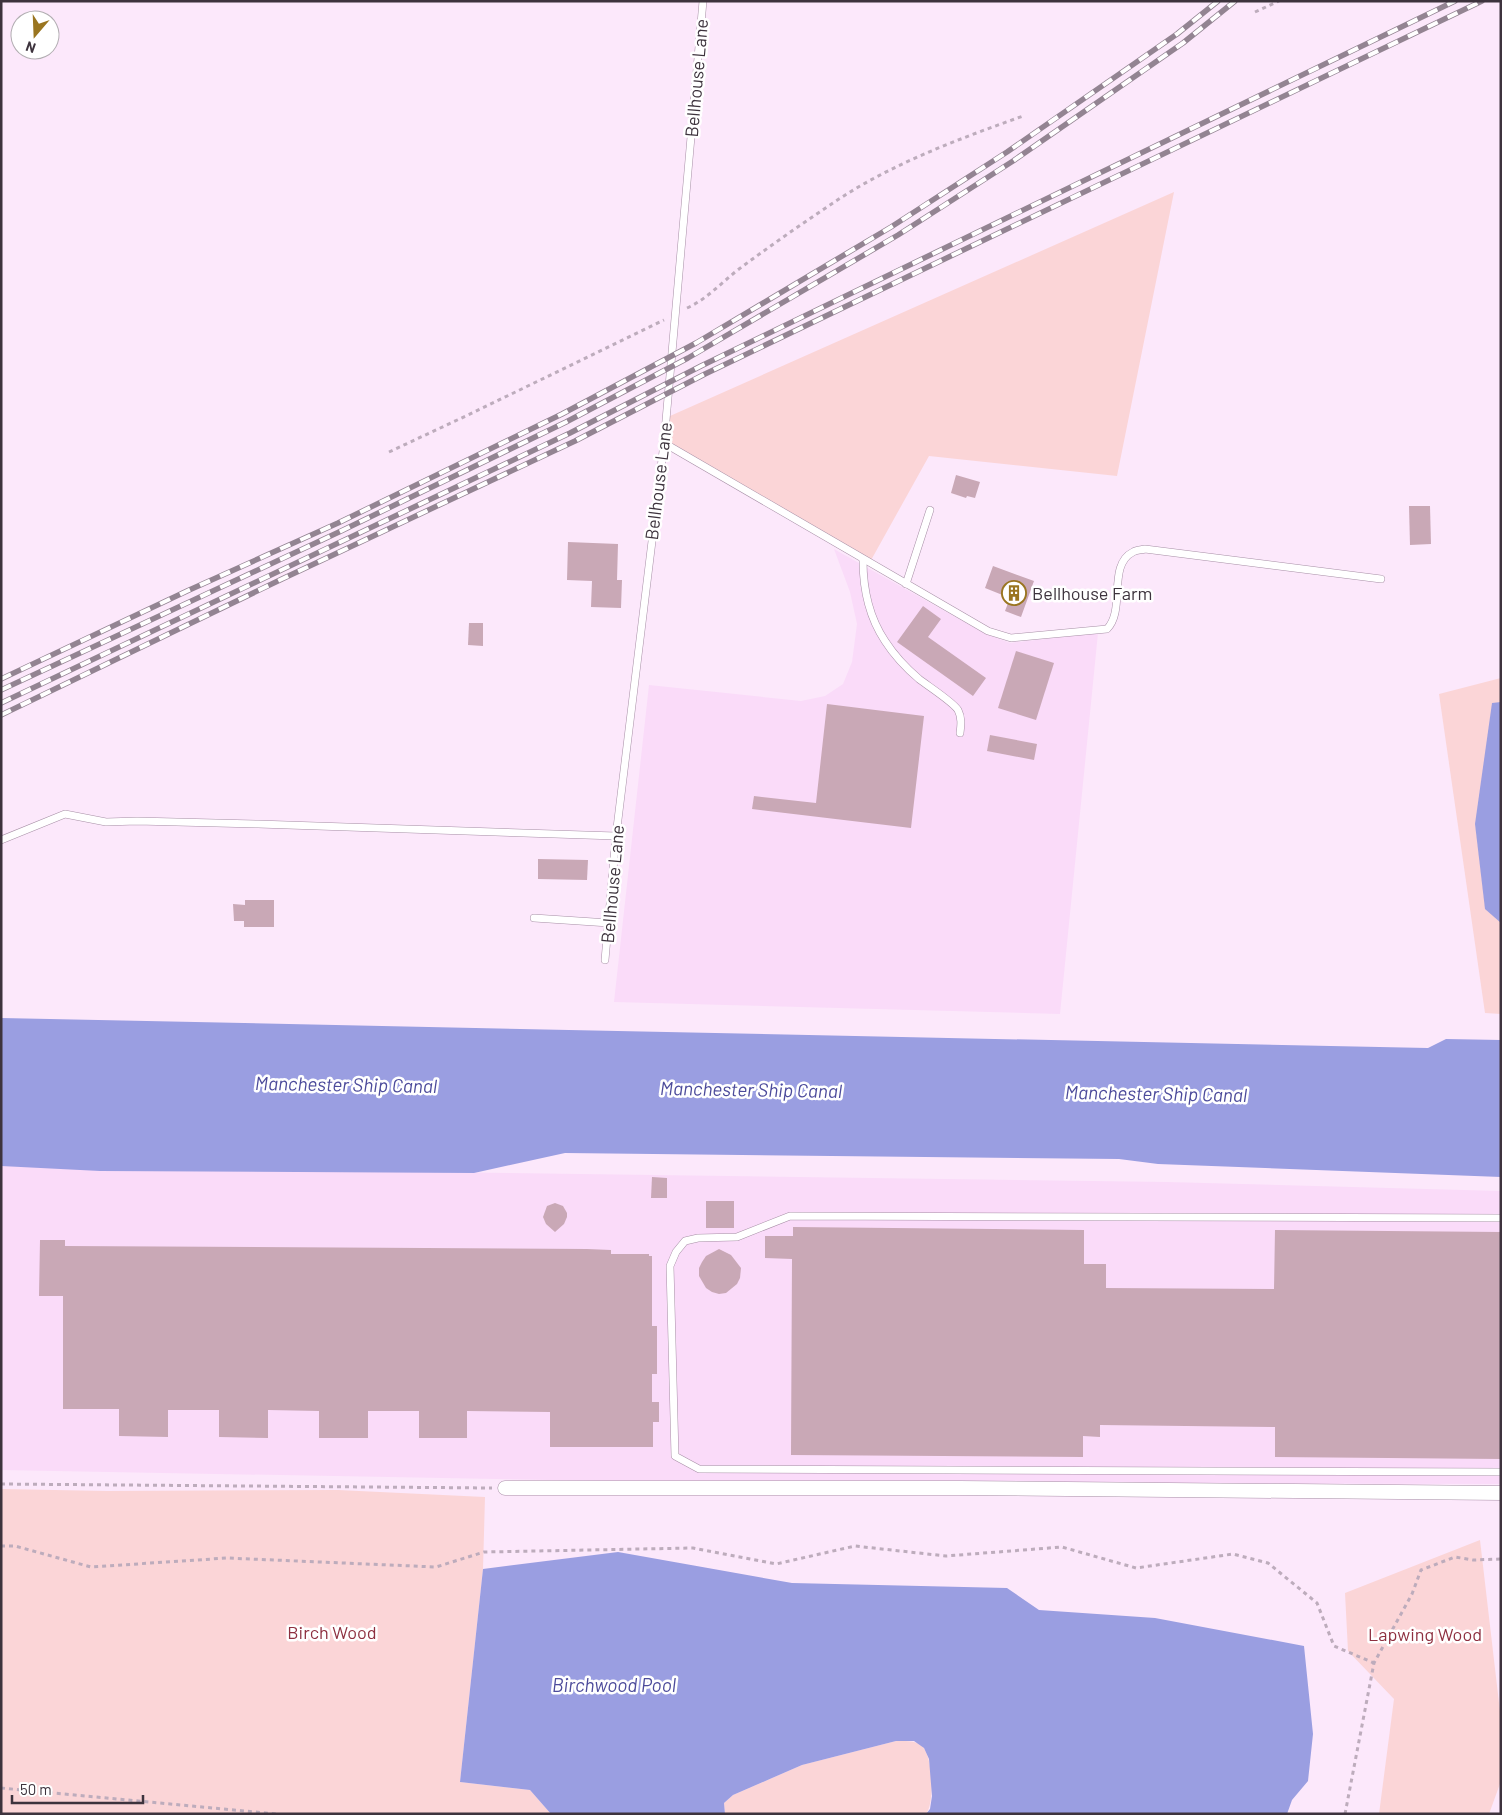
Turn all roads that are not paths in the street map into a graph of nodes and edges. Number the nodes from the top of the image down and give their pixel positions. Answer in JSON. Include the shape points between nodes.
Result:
{"nodes":[{"id":1,"x":703,"y":1,"type":"edge"},
{"id":2,"x":664,"y":443,"type":"junction"},
{"id":3,"x":930,"y":510,"type":"dead end"},
{"id":4,"x":863,"y":560,"type":"junction"},
{"id":5,"x":1381,"y":579,"type":"dead end"},
{"id":6,"x":906,"y":584,"type":"junction"},
{"id":7,"x":960,"y":733,"type":"dead end"},
{"id":8,"x":616,"y":836,"type":"junction"},
{"id":9,"x":1,"y":840,"type":"edge"},
{"id":10,"x":534,"y":918,"type":"dead end"},
{"id":11,"x":609,"y":923,"type":"junction"},
{"id":12,"x":605,"y":960,"type":"dead end"},
{"id":13,"x":1501,"y":1218,"type":"edge"},
{"id":14,"x":1501,"y":1472,"type":"edge"},
{"id":15,"x":505,"y":1488,"type":"road end"},
{"id":16,"x":1501,"y":1493,"type":"edge"}],
"edges":[{"from":1,"to":2,"type":"lane","name":"Bellhouse Lane"},
{"from":2,"to":4,"type":"lane"},
{"from":2,"to":8,"type":"lane","name":"Bellhouse Lane"},
{"from":3,"to":6,"type":"lane"},
{"from":4,"to":6,"type":"lane"},
{"from":4,"to":7,"type":"lane","via":[[871,614],[885,640],[918,678],[957,709]]},
{"from":5,"to":6,"type":"lane","via":[[1145,549],[1133,551],[1124,558],[1115,615],[1107,629],[1011,638],[988,631]]},
{"from":8,"to":9,"type":"lane","via":[[106,822],[64,814]]},
{"from":8,"to":11,"type":"lane","name":"Bellhouse Lane"},
{"from":10,"to":11,"type":"lane"},
{"from":11,"to":12,"type":"lane","name":"Bellhouse Lane"},
{"from":13,"to":14,"type":"lane","via":[[790,1216],[737,1237],[686,1241],[670,1266],[675,1456],[699,1469]]},
{"from":15,"to":16,"type":"street"}]}
